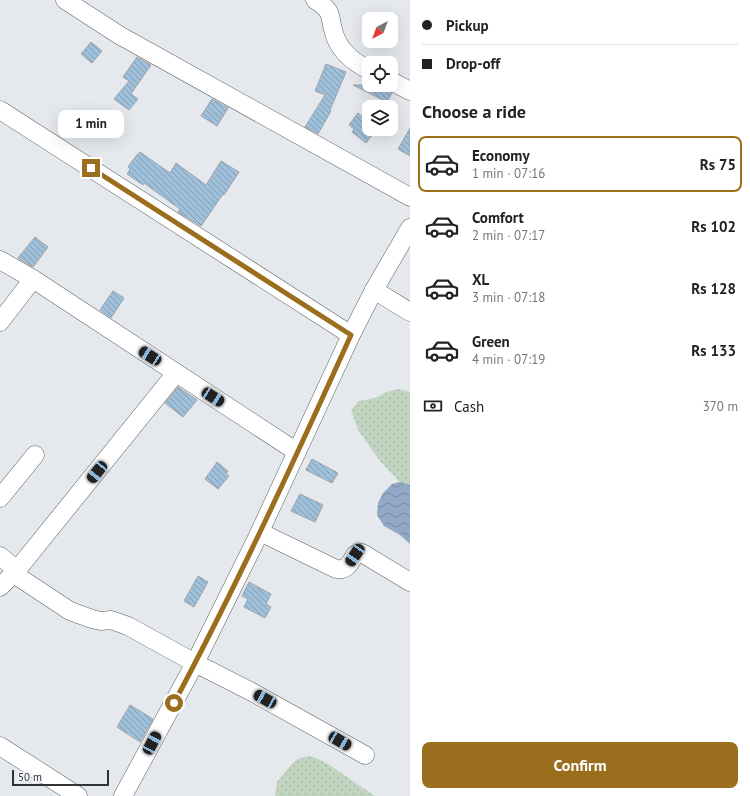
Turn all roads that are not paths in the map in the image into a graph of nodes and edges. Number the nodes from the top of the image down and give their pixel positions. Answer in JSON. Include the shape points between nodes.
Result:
{"nodes":[{"id":1,"x":65,"y":0,"type":"edge"},
{"id":2,"x":315,"y":0,"type":"edge"},
{"id":3,"x":362,"y":66,"type":"edge"},
{"id":4,"x":398,"y":85,"type":"edge"},
{"id":5,"x":410,"y":91,"type":"edge"},
{"id":6,"x":0,"y":110,"type":"edge"},
{"id":7,"x":410,"y":198,"type":"edge"},
{"id":8,"x":410,"y":230,"type":"edge"},
{"id":9,"x":0,"y":260,"type":"edge"},
{"id":10,"x":33,"y":279,"type":"junction"},
{"id":11,"x":374,"y":290,"type":"junction"},
{"id":12,"x":410,"y":312,"type":"edge"},
{"id":13,"x":0,"y":322,"type":"edge"},
{"id":14,"x":351,"y":335,"type":"junction"},
{"id":15,"x":176,"y":373,"type":"junction"},
{"id":16,"x":297,"y":452,"type":"junction"},
{"id":17,"x":35,"y":455,"type":"dead end"},
{"id":18,"x":0,"y":498,"type":"edge"},
{"id":19,"x":260,"y":532,"type":"junction"},
{"id":20,"x":0,"y":556,"type":"edge"},
{"id":21,"x":15,"y":572,"type":"junction"},
{"id":22,"x":410,"y":582,"type":"edge"},
{"id":23,"x":0,"y":587,"type":"edge"},
{"id":24,"x":195,"y":663,"type":"junction"},
{"id":25,"x":0,"y":746,"type":"edge"},
{"id":26,"x":365,"y":755,"type":"dead end"},
{"id":27,"x":78,"y":796,"type":"edge"},
{"id":28,"x":123,"y":796,"type":"edge"}],
"edges":[{"from":1,"to":7,"type":"street","via":[[119,35]]},
{"from":2,"to":3,"type":"street","via":[[330,14],[334,34],[343,51]]},
{"from":4,"to":5,"type":"street"},
{"from":6,"to":14,"type":"street"},
{"from":8,"to":11,"type":"street"},
{"from":9,"to":10,"type":"street"},
{"from":10,"to":13,"type":"street"},
{"from":10,"to":15,"type":"street"},
{"from":11,"to":12,"type":"street"},
{"from":11,"to":14,"type":"street"},
{"from":14,"to":16,"type":"street"},
{"from":15,"to":16,"type":"street"},
{"from":15,"to":21,"type":"street"},
{"from":16,"to":19,"type":"street"},
{"from":17,"to":18,"type":"street"},
{"from":19,"to":22,"type":"street","via":[[341,570],[355,555],[362,553]]},
{"from":19,"to":24,"type":"street"},
{"from":20,"to":21,"type":"street"},
{"from":21,"to":23,"type":"street"},
{"from":21,"to":24,"type":"street","via":[[70,612],[92,619],[125,624]]},
{"from":24,"to":26,"type":"street"},
{"from":24,"to":28,"type":"street"},
{"from":25,"to":27,"type":"street"}]}
